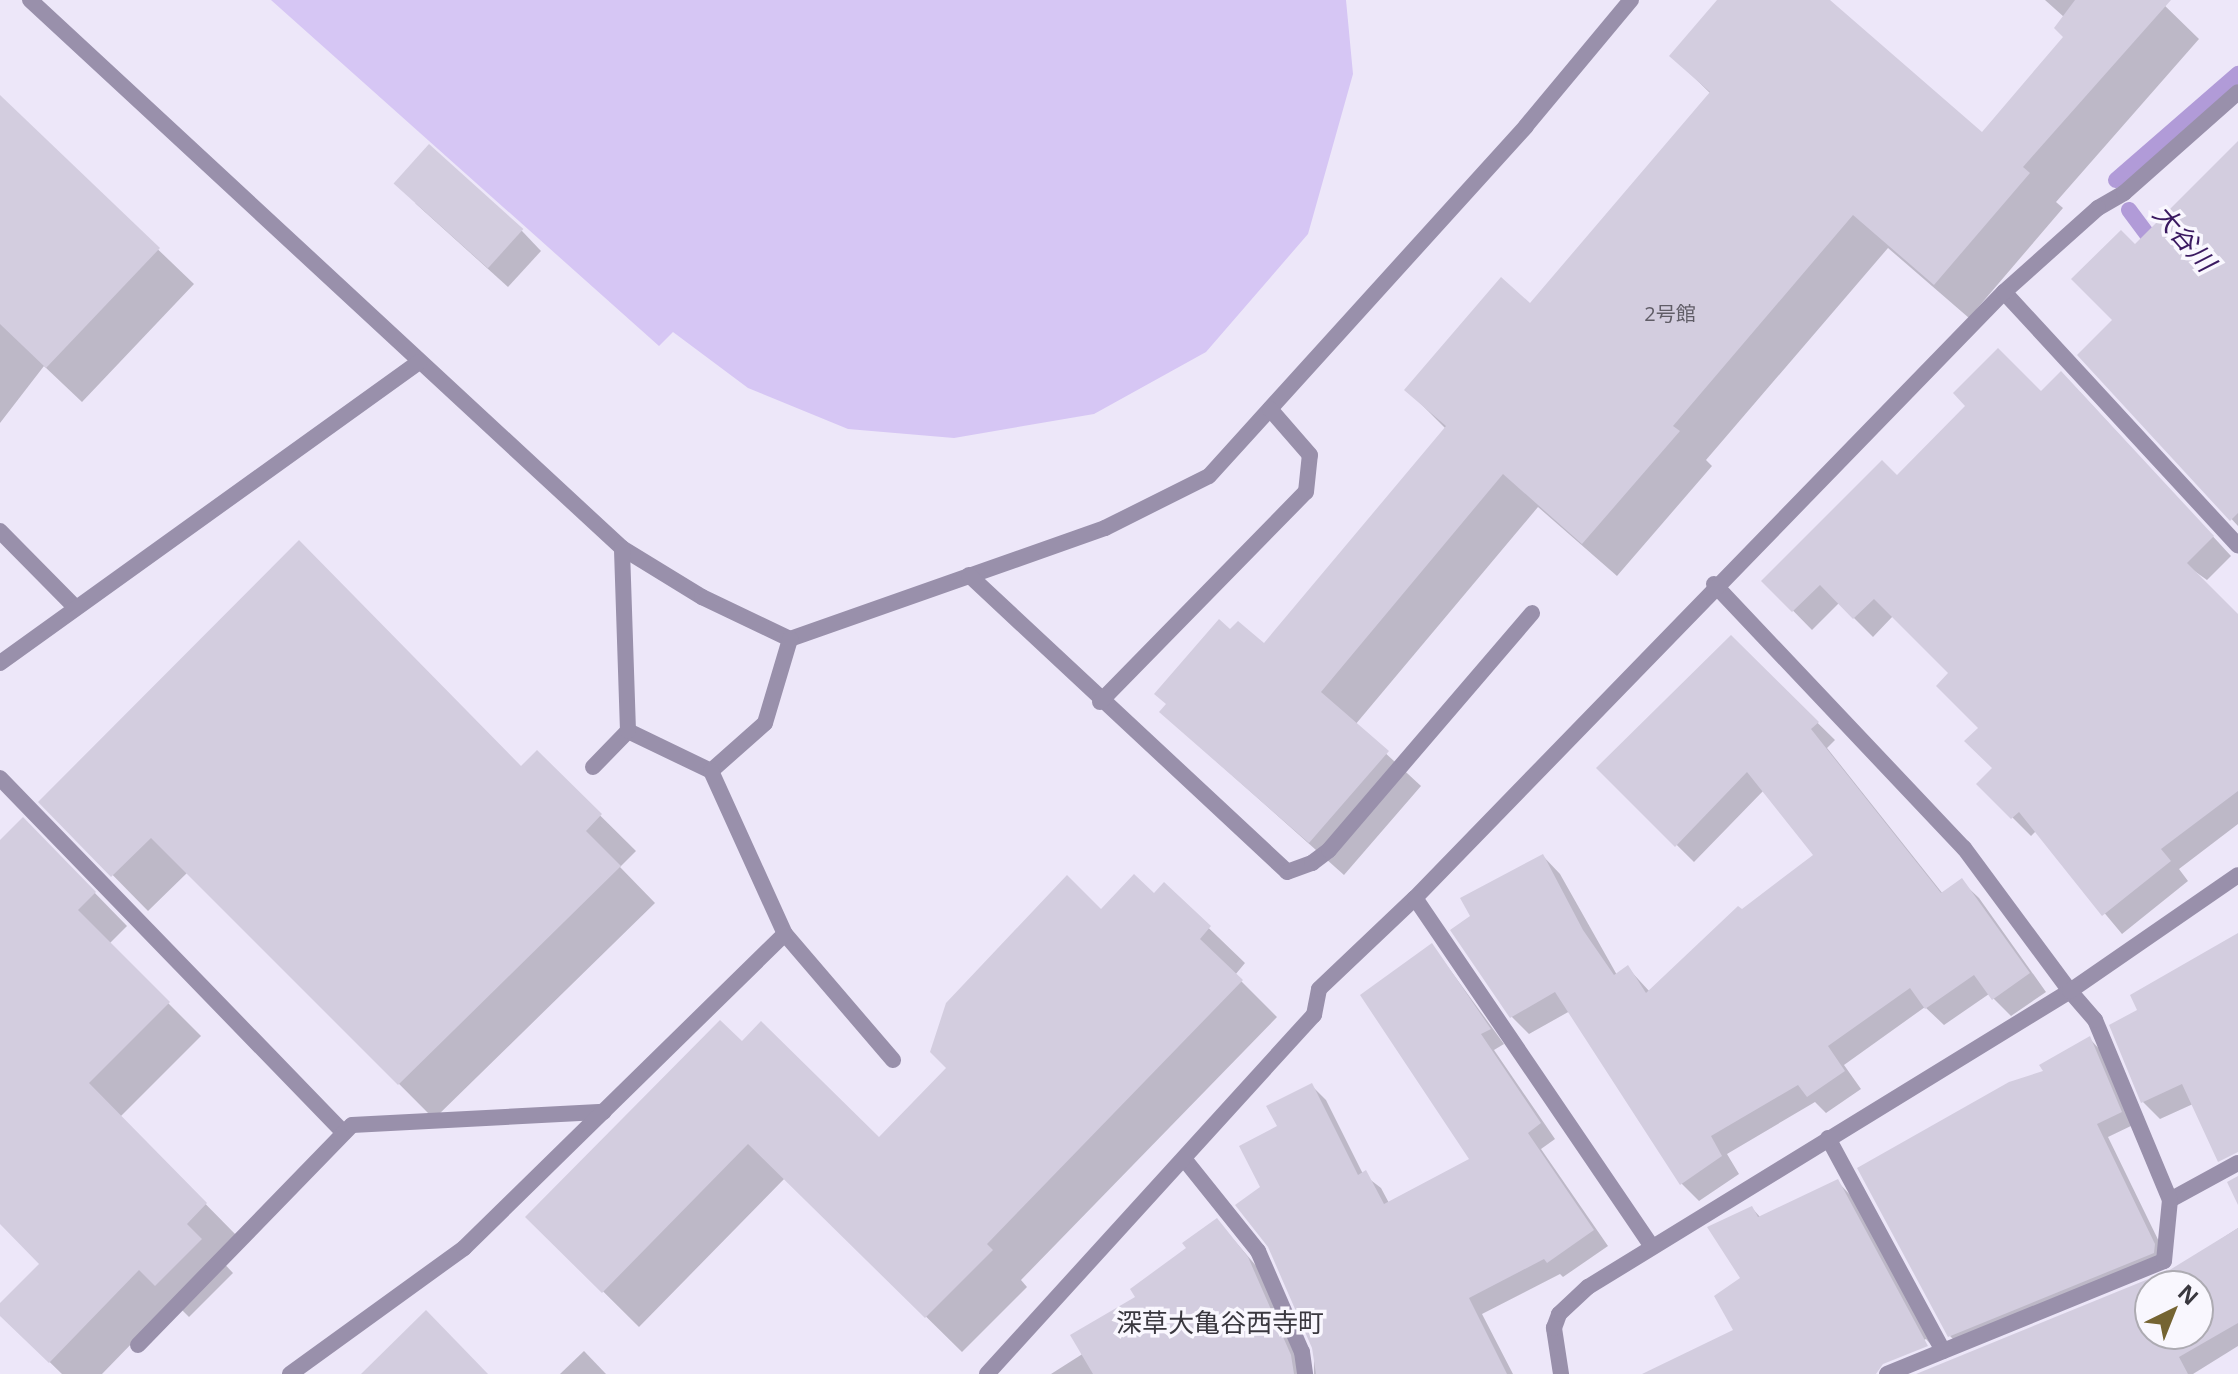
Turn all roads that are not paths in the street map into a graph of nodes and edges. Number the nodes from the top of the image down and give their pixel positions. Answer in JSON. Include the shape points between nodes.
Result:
{"nodes":[{"id":1,"x":30,"y":0,"type":"edge"},
{"id":2,"x":1631,"y":0,"type":"edge"},
{"id":3,"x":2238,"y":92,"type":"edge"},
{"id":4,"x":2004,"y":292,"type":"junction"},
{"id":5,"x":419,"y":362,"type":"junction"},
{"id":6,"x":1270,"y":409,"type":"junction"},
{"id":7,"x":0,"y":531,"type":"edge"},
{"id":8,"x":2238,"y":546,"type":"edge"},
{"id":9,"x":622,"y":548,"type":"junction"},
{"id":10,"x":969,"y":575,"type":"junction"},
{"id":11,"x":1714,"y":584,"type":"junction"},
{"id":12,"x":76,"y":608,"type":"junction"},
{"id":13,"x":1532,"y":613,"type":"dead end"},
{"id":14,"x":790,"y":639,"type":"junction"},
{"id":15,"x":0,"y":663,"type":"edge"},
{"id":16,"x":1100,"y":702,"type":"junction"},
{"id":17,"x":628,"y":731,"type":"junction"},
{"id":18,"x":593,"y":767,"type":"dead end"},
{"id":19,"x":711,"y":771,"type":"junction"},
{"id":20,"x":0,"y":778,"type":"edge"},
{"id":21,"x":2238,"y":875,"type":"edge"},
{"id":22,"x":1415,"y":898,"type":"junction"},
{"id":23,"x":785,"y":934,"type":"junction"},
{"id":24,"x":2070,"y":991,"type":"junction"},
{"id":25,"x":893,"y":1060,"type":"dead end"},
{"id":26,"x":604,"y":1112,"type":"junction"},
{"id":27,"x":344,"y":1133,"type":"junction"},
{"id":28,"x":1828,"y":1138,"type":"junction"},
{"id":29,"x":1185,"y":1160,"type":"junction"},
{"id":30,"x":2238,"y":1163,"type":"edge"},
{"id":31,"x":2170,"y":1200,"type":"junction"},
{"id":32,"x":1651,"y":1245,"type":"junction"},
{"id":33,"x":138,"y":1345,"type":"dead end"},
{"id":34,"x":1943,"y":1351,"type":"junction"},
{"id":35,"x":290,"y":1374,"type":"edge"},
{"id":36,"x":987,"y":1374,"type":"edge"},
{"id":37,"x":1305,"y":1374,"type":"edge"},
{"id":38,"x":1561,"y":1374,"type":"edge"},
{"id":39,"x":1887,"y":1374,"type":"edge"}],
"edges":[{"from":1,"to":5,"type":"street"},
{"from":2,"to":6,"type":"street","via":[[1526,126]]},
{"from":3,"to":4,"type":"street"},
{"from":4,"to":8,"type":"street"},
{"from":4,"to":11,"type":"street"},
{"from":5,"to":9,"type":"street"},
{"from":5,"to":12,"type":"street"},
{"from":6,"to":10,"type":"street","via":[[1209,476],[1105,528]]},
{"from":6,"to":16,"type":"street","via":[[1310,455],[1306,492]]},
{"from":7,"to":12,"type":"street"},
{"from":9,"to":14,"type":"street","via":[[702,597]]},
{"from":9,"to":17,"type":"street"},
{"from":10,"to":14,"type":"street"},
{"from":10,"to":16,"type":"street"},
{"from":11,"to":22,"type":"street"},
{"from":11,"to":24,"type":"street","via":[[1964,848]]},
{"from":12,"to":15,"type":"street"},
{"from":13,"to":16,"type":"street","via":[[1329,850],[1287,872]]},
{"from":14,"to":19,"type":"street","via":[[765,723]]},
{"from":17,"to":18,"type":"street"},
{"from":17,"to":19,"type":"street"},
{"from":19,"to":23,"type":"street"},
{"from":20,"to":27,"type":"street"},
{"from":21,"to":24,"type":"street"},
{"from":22,"to":29,"type":"street","via":[[1319,989],[1314,1015]]},
{"from":22,"to":32,"type":"street"},
{"from":23,"to":25,"type":"street"},
{"from":23,"to":26,"type":"street"},
{"from":24,"to":28,"type":"street"},
{"from":24,"to":31,"type":"street","via":[[2095,1020]]},
{"from":26,"to":27,"type":"street","via":[[352,1125]]},
{"from":26,"to":35,"type":"street","via":[[464,1248]]},
{"from":27,"to":33,"type":"street"},
{"from":28,"to":32,"type":"street"},
{"from":28,"to":34,"type":"street"},
{"from":29,"to":36,"type":"street"},
{"from":29,"to":37,"type":"street","via":[[1258,1251],[1302,1352]]},
{"from":30,"to":31,"type":"street"},
{"from":31,"to":34,"type":"street","via":[[2164,1261]]},
{"from":32,"to":38,"type":"street","via":[[1573,1298],[1559,1314],[1554,1338]]},
{"from":34,"to":39,"type":"street"}]}
